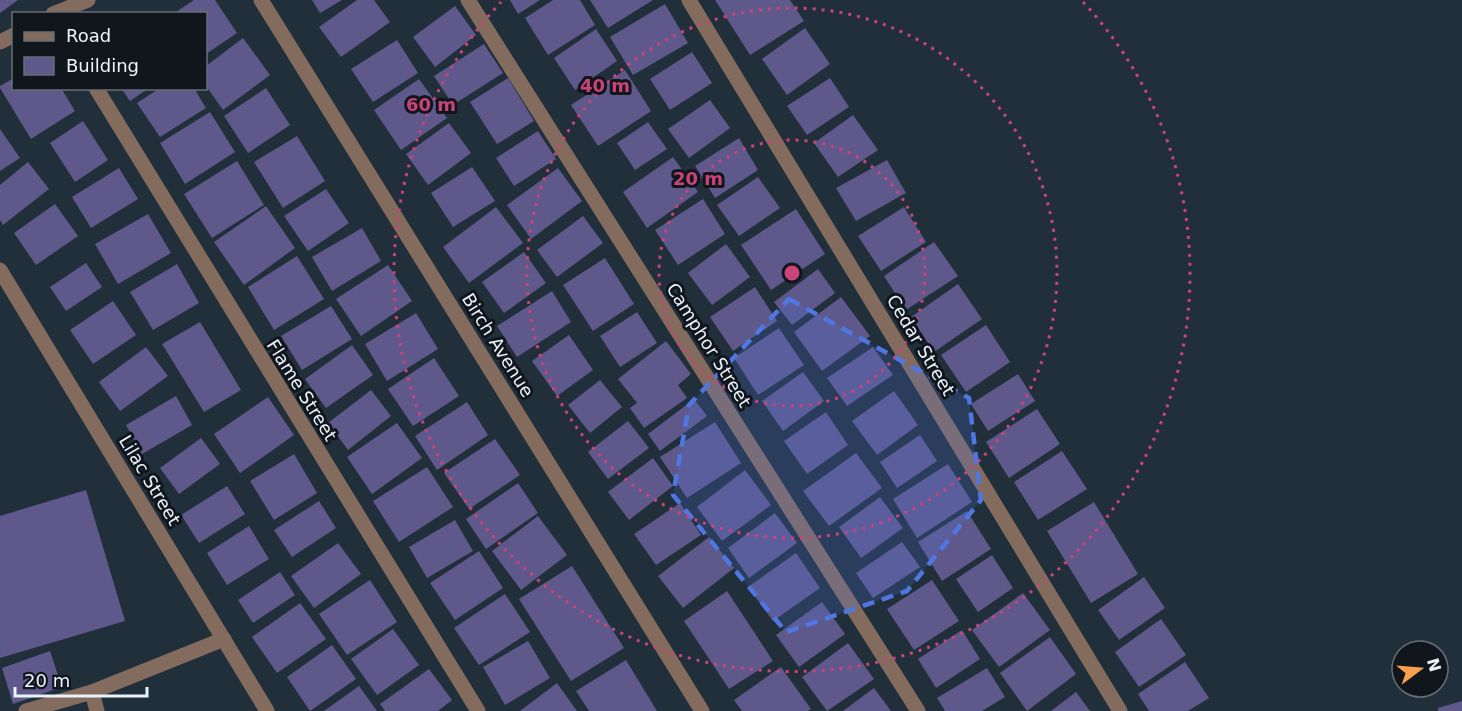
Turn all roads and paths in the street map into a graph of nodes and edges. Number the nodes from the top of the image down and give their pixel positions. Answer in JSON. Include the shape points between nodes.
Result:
{"nodes":[{"id":1,"x":88,"y":0,"type":"edge"},
{"id":2,"x":261,"y":0,"type":"edge"},
{"id":3,"x":468,"y":0,"type":"edge"},
{"id":4,"x":688,"y":0,"type":"edge"},
{"id":5,"x":58,"y":12,"type":"edge"},
{"id":6,"x":97,"y":90,"type":"edge"},
{"id":7,"x":0,"y":270,"type":"edge"},
{"id":8,"x":224,"y":639,"type":"junction"},
{"id":9,"x":92,"y":692,"type":"junction"},
{"id":10,"x":26,"y":711,"type":"edge"},
{"id":11,"x":97,"y":711,"type":"edge"},
{"id":12,"x":267,"y":711,"type":"edge"},
{"id":13,"x":478,"y":711,"type":"edge"},
{"id":14,"x":702,"y":711,"type":"edge"},
{"id":15,"x":918,"y":711,"type":"edge"},
{"id":16,"x":1120,"y":711,"type":"edge"}],
"edges":[{"from":1,"to":5,"type":"street"},
{"from":2,"to":14,"type":"street","name":"Birch Avenue"},
{"from":3,"to":15,"type":"street","name":"Camphor Street"},
{"from":4,"to":16,"type":"street","name":"Cedar Street"},
{"from":6,"to":13,"type":"street","name":"Flame Street"},
{"from":7,"to":8,"type":"street","name":"Lilac Street"},
{"from":8,"to":9,"type":"street"},
{"from":8,"to":12,"type":"street","name":"Lilac Street"},
{"from":9,"to":10,"type":"street"},
{"from":9,"to":11,"type":"street"}]}
